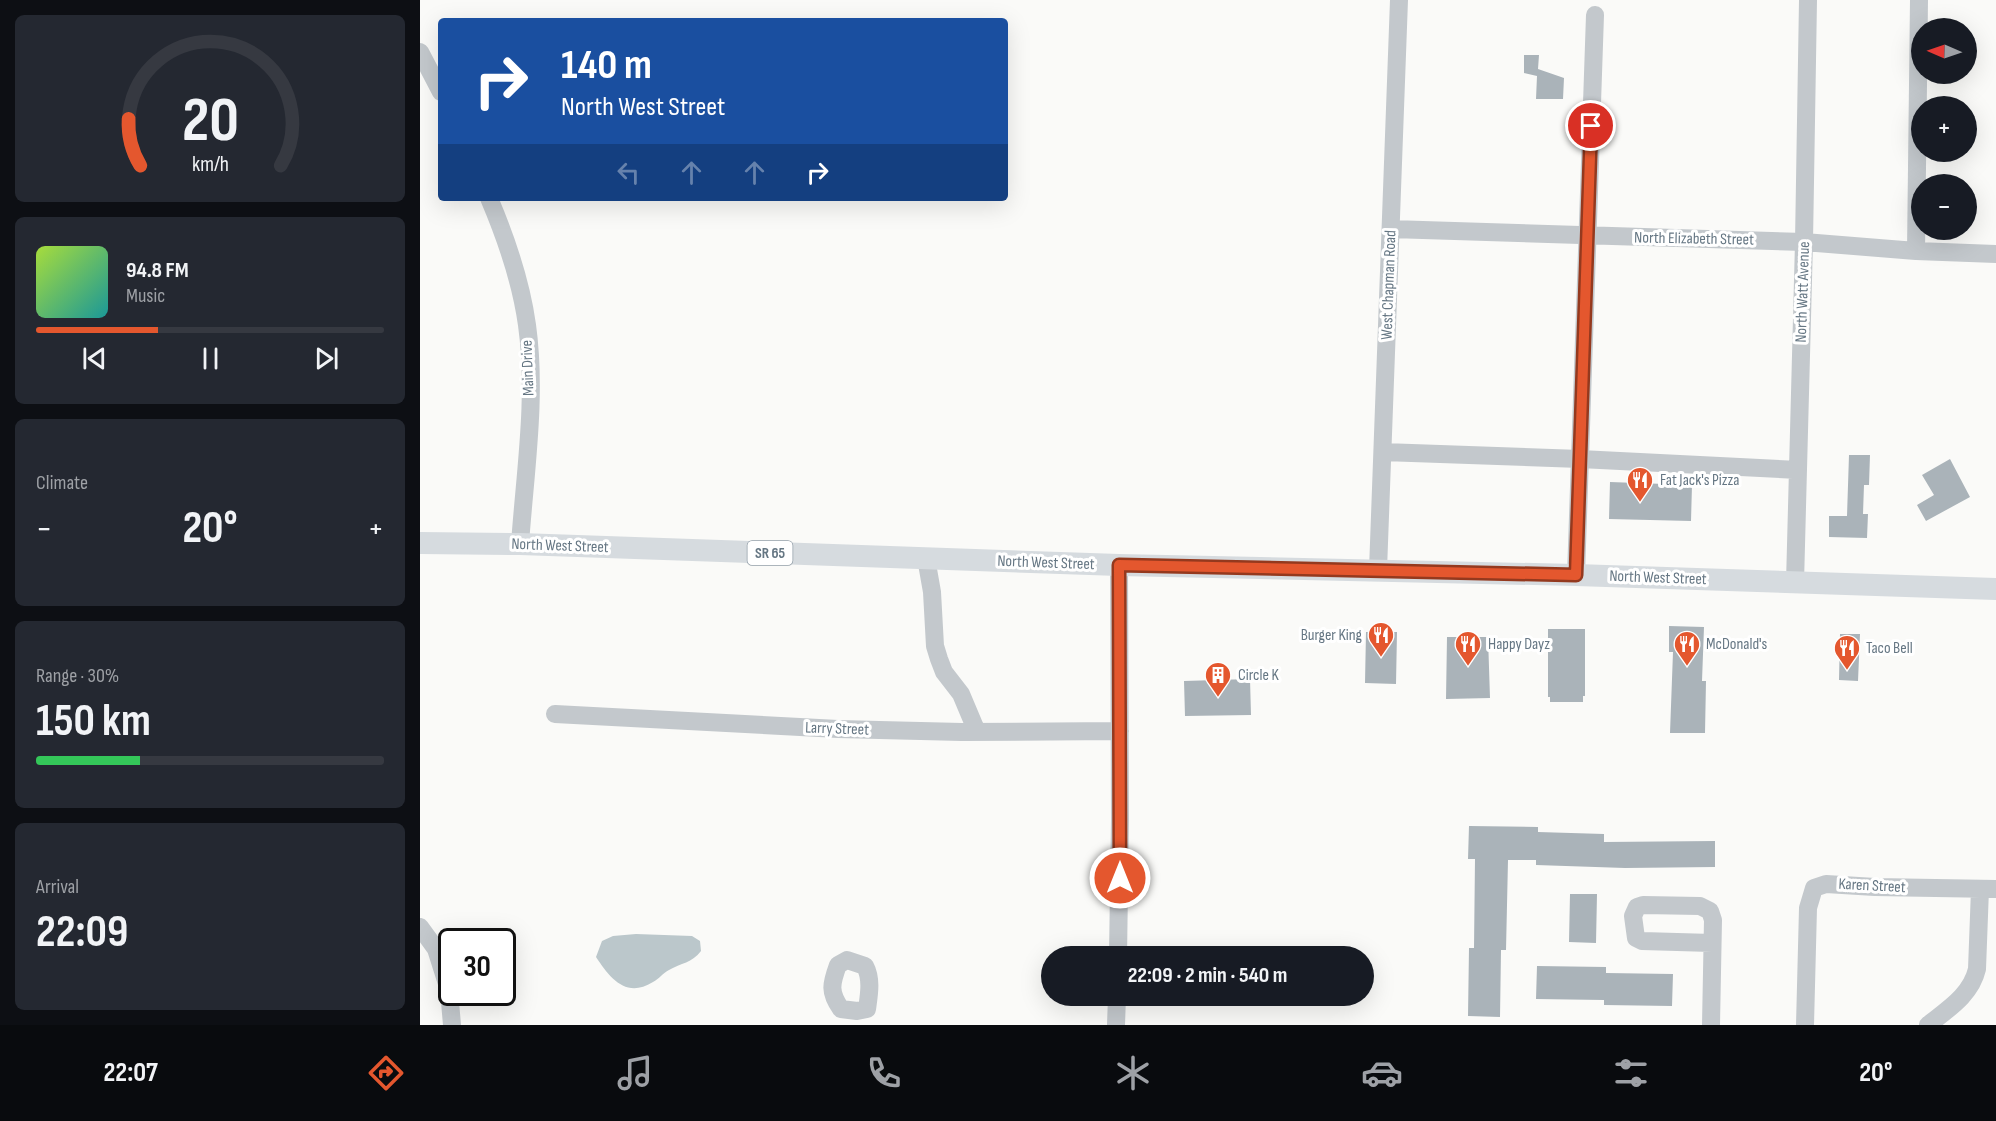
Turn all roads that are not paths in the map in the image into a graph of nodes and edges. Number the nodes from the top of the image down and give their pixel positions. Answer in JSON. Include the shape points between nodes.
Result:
{"nodes":[{"id":1,"x":1399,"y":0,"type":"edge"},
{"id":2,"x":1808,"y":0,"type":"edge"},
{"id":3,"x":1918,"y":0,"type":"edge"},
{"id":4,"x":1595,"y":15,"type":"dead end"},
{"id":5,"x":420,"y":52,"type":"edge"},
{"id":6,"x":438,"y":86,"type":"edge"},
{"id":7,"x":490,"y":201,"type":"edge"},
{"id":8,"x":1391,"y":229,"type":"junction"},
{"id":9,"x":1588,"y":237,"type":"junction"},
{"id":10,"x":1804,"y":242,"type":"junction"},
{"id":11,"x":1916,"y":250,"type":"junction"},
{"id":12,"x":1996,"y":254,"type":"edge"},
{"id":13,"x":1383,"y":452,"type":"junction"},
{"id":14,"x":1580,"y":459,"type":"junction"},
{"id":15,"x":1798,"y":470,"type":"junction"},
{"id":16,"x":420,"y":543,"type":"edge"},
{"id":17,"x":520,"y":544,"type":"junction"},
{"id":18,"x":926,"y":558,"type":"junction"},
{"id":19,"x":1119,"y":565,"type":"junction"},
{"id":20,"x":1378,"y":570,"type":"junction"},
{"id":21,"x":1576,"y":575,"type":"junction"},
{"id":22,"x":1795,"y":584,"type":"junction"},
{"id":23,"x":1996,"y":589,"type":"edge"},
{"id":24,"x":555,"y":714,"type":"dead end"},
{"id":25,"x":1120,"y":731,"type":"junction"},
{"id":26,"x":977,"y":732,"type":"junction"},
{"id":27,"x":1988,"y":889,"type":"edge"},
{"id":28,"x":420,"y":927,"type":"edge"},
{"id":29,"x":1712,"y":943,"type":"dead end"},
{"id":30,"x":1118,"y":946,"type":"edge"},
{"id":31,"x":1117,"y":1006,"type":"edge"},
{"id":32,"x":452,"y":1025,"type":"edge"},
{"id":33,"x":1116,"y":1025,"type":"edge"},
{"id":34,"x":1711,"y":1025,"type":"edge"},
{"id":35,"x":1805,"y":1025,"type":"edge"},
{"id":36,"x":1928,"y":1025,"type":"edge"}],
"edges":[{"from":1,"to":8,"type":"street","name":"West Chapman Road"},
{"from":2,"to":10,"type":"street","name":"North Watt Avenue"},
{"from":3,"to":11,"type":"street"},
{"from":4,"to":9,"type":"street"},
{"from":5,"to":6,"type":"street"},
{"from":7,"to":17,"type":"street","name":"Main Drive","via":[[518,280],[527,325],[530,378]]},
{"from":8,"to":9,"type":"street","name":"North Elizabeth Street"},
{"from":8,"to":13,"type":"street","name":"West Chapman Road"},
{"from":9,"to":10,"type":"street","name":"North Elizabeth Street"},
{"from":9,"to":14,"type":"street"},
{"from":10,"to":11,"type":"street","name":"North Elizabeth Street"},
{"from":10,"to":15,"type":"street","name":"North Watt Avenue"},
{"from":11,"to":12,"type":"street","name":"North Elizabeth Street"},
{"from":13,"to":14,"type":"street"},
{"from":13,"to":20,"type":"street","name":"West Chapman Road"},
{"from":14,"to":15,"type":"street"},
{"from":14,"to":21,"type":"street"},
{"from":15,"to":22,"type":"street","name":"North Watt Avenue"},
{"from":16,"to":17,"type":"main road","name":"North West Street","number":"SR 65"},
{"from":17,"to":18,"type":"main road","name":"North West Street","number":"SR 65"},
{"from":18,"to":19,"type":"main road","name":"North West Street","number":"SR 65"},
{"from":18,"to":26,"type":"street","via":[[939,659],[961,694]]},
{"from":19,"to":20,"type":"main road","name":"North West Street","number":"SR 65"},
{"from":19,"to":25,"type":"street"},
{"from":20,"to":21,"type":"main road","name":"North West Street","number":"SR 65"},
{"from":21,"to":22,"type":"main road","name":"North West Street","number":"SR 65"},
{"from":22,"to":23,"type":"main road","name":"North West Street","number":"SR 65"},
{"from":24,"to":26,"type":"street","name":"Larry Street"},
{"from":25,"to":26,"type":"street","name":"Larry Street"},
{"from":25,"to":30,"type":"street"},
{"from":27,"to":35,"type":"street","name":"Karen Street","via":[[1826,884],[1815,888],[1808,908]]},
{"from":27,"to":36,"type":"street","via":[[1974,982],[1961,999]]},
{"from":28,"to":32,"type":"street","via":[[436,948],[448,990]]},
{"from":29,"to":34,"type":"street"},
{"from":31,"to":33,"type":"street"}]}
